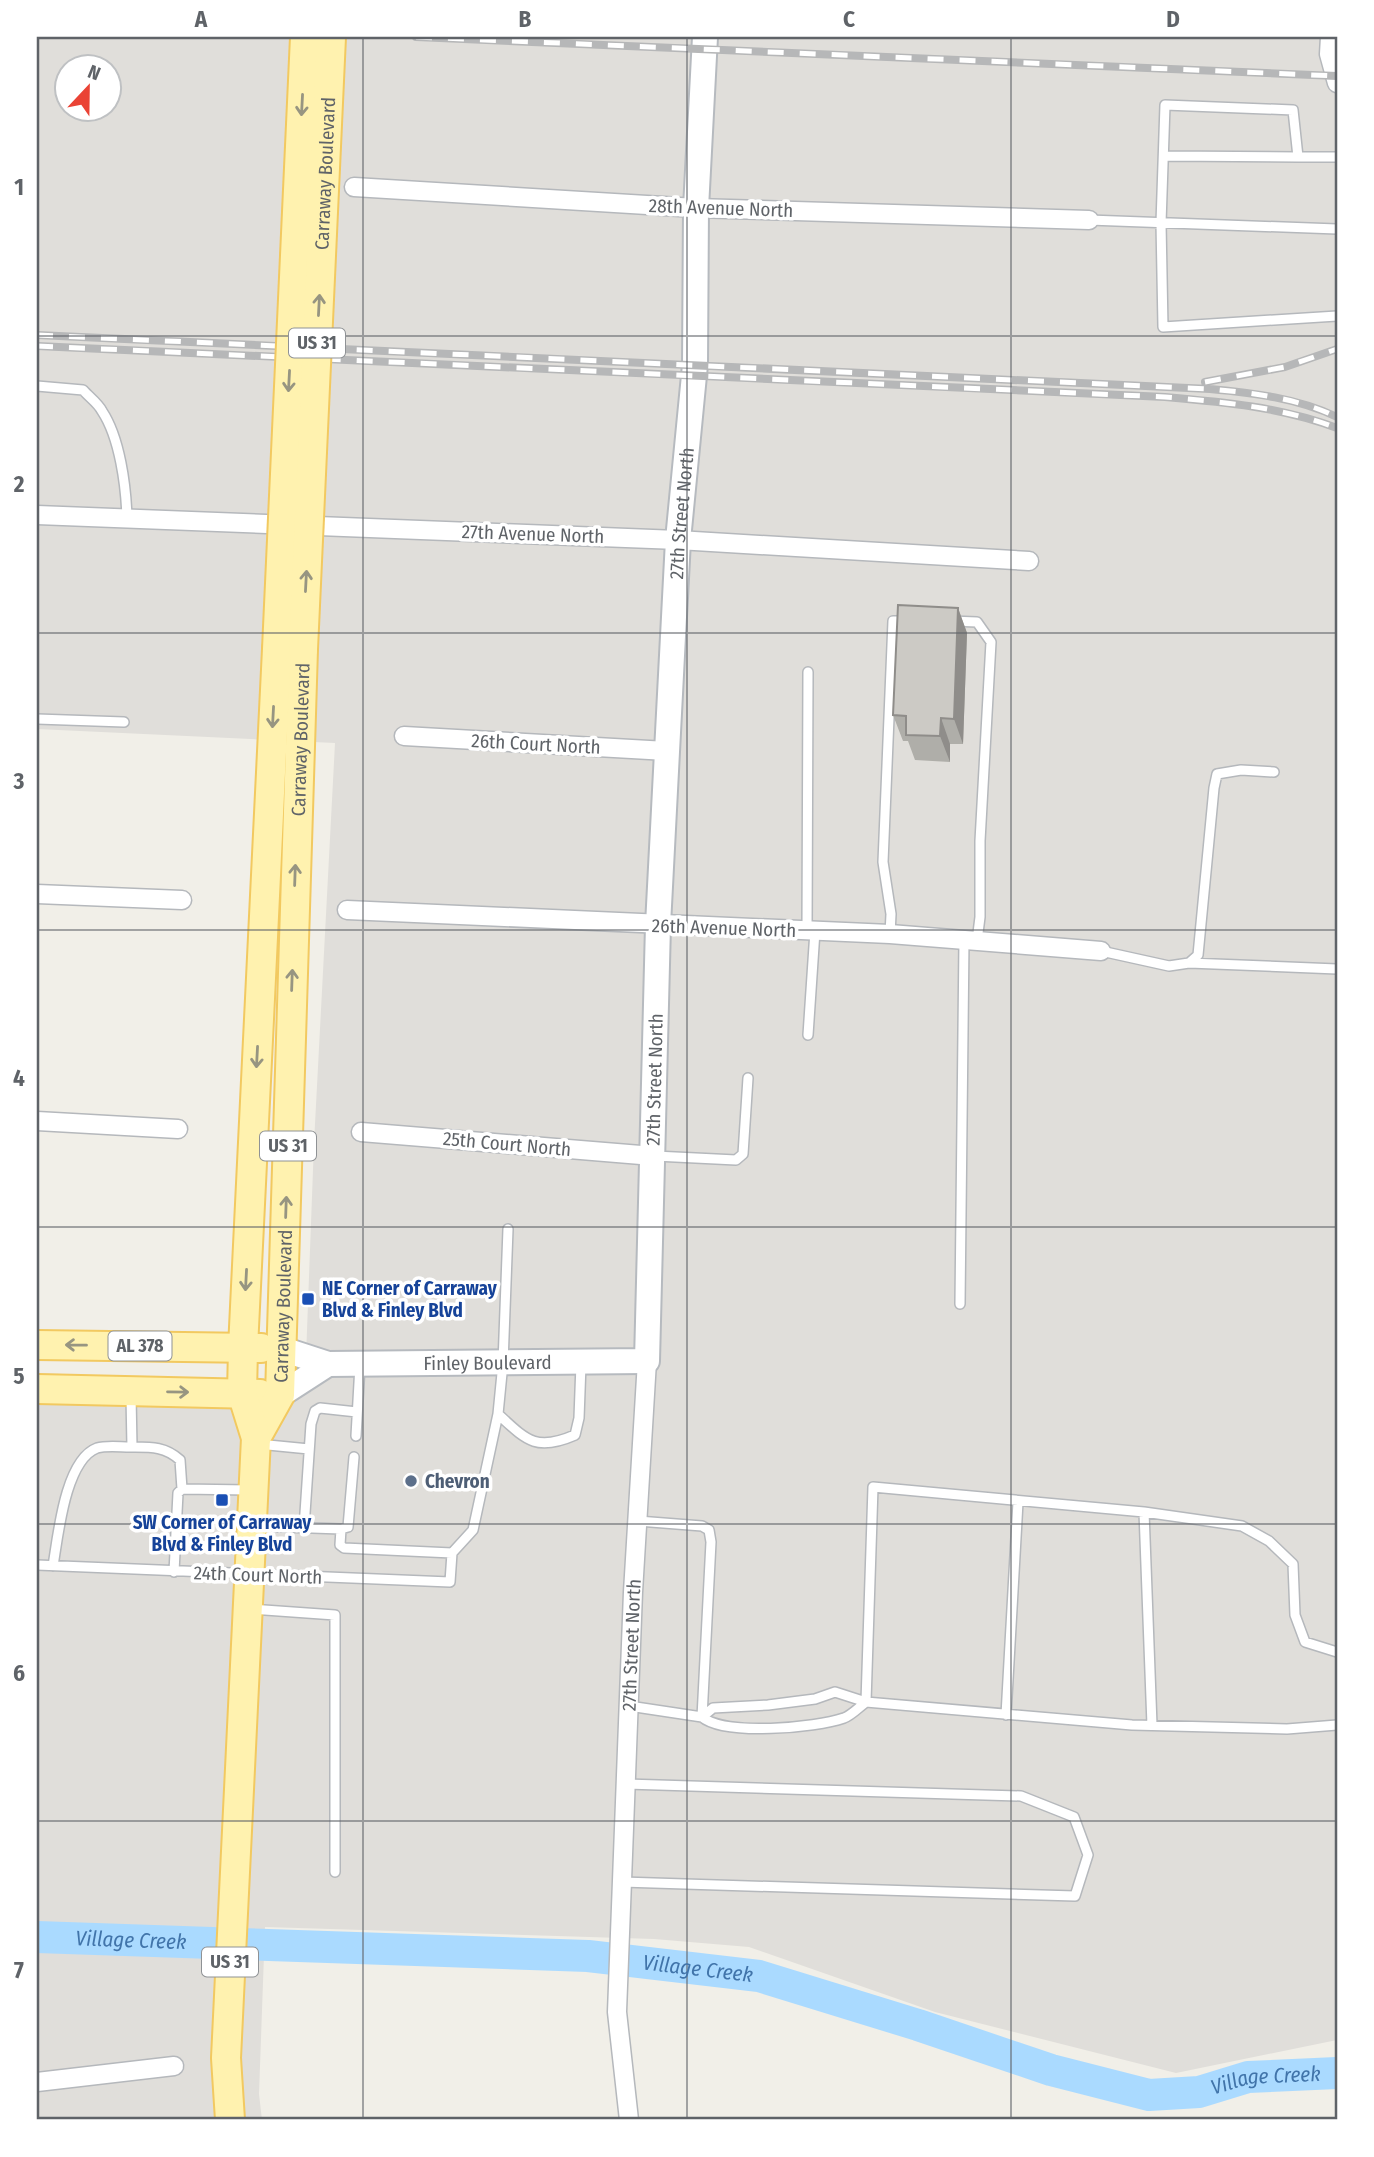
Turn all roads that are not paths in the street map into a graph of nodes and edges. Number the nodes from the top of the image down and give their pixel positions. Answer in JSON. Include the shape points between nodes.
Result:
{"nodes":[{"id":1,"x":305,"y":37,"type":"edge"},
{"id":2,"x":331,"y":37,"type":"edge"},
{"id":3,"x":705,"y":37,"type":"edge"},
{"id":4,"x":1330,"y":37,"type":"edge"},
{"id":5,"x":1336,"y":79,"type":"edge"},
{"id":6,"x":1164,"y":156,"type":"junction"},
{"id":7,"x":1298,"y":157,"type":"junction"},
{"id":8,"x":1337,"y":157,"type":"edge"},
{"id":9,"x":354,"y":187,"type":"dead end"},
{"id":10,"x":696,"y":208,"type":"junction"},
{"id":11,"x":1089,"y":220,"type":"joint"},
{"id":12,"x":1161,"y":223,"type":"junction"},
{"id":13,"x":1337,"y":229,"type":"edge"},
{"id":14,"x":1337,"y":316,"type":"edge"},
{"id":15,"x":37,"y":386,"type":"edge"},
{"id":16,"x":37,"y":514,"type":"edge"},
{"id":17,"x":127,"y":518,"type":"junction"},
{"id":18,"x":678,"y":540,"type":"junction"},
{"id":19,"x":1029,"y":561,"type":"dead end"},
{"id":20,"x":916,"y":621,"type":"edge"},
{"id":21,"x":940,"y":621,"type":"edge"},
{"id":22,"x":290,"y":649,"type":"junction"},
{"id":23,"x":808,"y":672,"type":"dead end"},
{"id":24,"x":37,"y":719,"type":"edge"},
{"id":25,"x":124,"y":722,"type":"dead end"},
{"id":26,"x":404,"y":736,"type":"dead end"},
{"id":27,"x":667,"y":751,"type":"junction"},
{"id":28,"x":1274,"y":772,"type":"dead end"},
{"id":29,"x":37,"y":894,"type":"edge"},
{"id":30,"x":182,"y":900,"type":"dead end"},
{"id":31,"x":347,"y":910,"type":"dead end"},
{"id":32,"x":658,"y":925,"type":"junction"},
{"id":33,"x":811,"y":931,"type":"junction"},
{"id":34,"x":890,"y":934,"type":"junction"},
{"id":35,"x":970,"y":940,"type":"junction"},
{"id":36,"x":1101,"y":951,"type":"joint"},
{"id":37,"x":1189,"y":963,"type":"junction"},
{"id":38,"x":1337,"y":969,"type":"edge"},
{"id":39,"x":808,"y":1035,"type":"dead end"},
{"id":40,"x":748,"y":1078,"type":"dead end"},
{"id":41,"x":37,"y":1121,"type":"edge"},
{"id":42,"x":178,"y":1129,"type":"dead end"},
{"id":43,"x":361,"y":1132,"type":"dead end"},
{"id":44,"x":653,"y":1156,"type":"junction"},
{"id":45,"x":508,"y":1229,"type":"dead end"},
{"id":46,"x":960,"y":1304,"type":"dead end"},
{"id":47,"x":37,"y":1345,"type":"edge"},
{"id":48,"x":243,"y":1348,"type":"junction"},
{"id":49,"x":282,"y":1349,"type":"junction"},
{"id":50,"x":647,"y":1361,"type":"junction"},
{"id":51,"x":581,"y":1362,"type":"junction"},
{"id":52,"x":503,"y":1363,"type":"junction"},
{"id":53,"x":328,"y":1364,"type":"junction"},
{"id":54,"x":360,"y":1364,"type":"junction"},
{"id":55,"x":37,"y":1390,"type":"edge"},
{"id":56,"x":131,"y":1391,"type":"junction"},
{"id":57,"x":242,"y":1393,"type":"junction"},
{"id":58,"x":281,"y":1395,"type":"junction"},
{"id":59,"x":357,"y":1412,"type":"junction"},
{"id":60,"x":498,"y":1414,"type":"junction"},
{"id":61,"x":356,"y":1436,"type":"dead end"},
{"id":62,"x":256,"y":1441,"type":"junction"},
{"id":63,"x":132,"y":1447,"type":"junction"},
{"id":64,"x":309,"y":1449,"type":"junction"},
{"id":65,"x":354,"y":1457,"type":"dead end"},
{"id":66,"x":182,"y":1489,"type":"junction"},
{"id":67,"x":254,"y":1490,"type":"junction"},
{"id":68,"x":1018,"y":1502,"type":"junction"},
{"id":69,"x":1144,"y":1512,"type":"junction"},
{"id":70,"x":638,"y":1521,"type":"junction"},
{"id":71,"x":253,"y":1526,"type":"junction"},
{"id":72,"x":304,"y":1528,"type":"junction"},
{"id":73,"x":341,"y":1529,"type":"junction"},
{"id":74,"x":452,"y":1553,"type":"junction"},
{"id":75,"x":37,"y":1566,"type":"edge"},
{"id":76,"x":53,"y":1566,"type":"junction"},
{"id":77,"x":174,"y":1572,"type":"junction"},
{"id":78,"x":250,"y":1575,"type":"junction"},
{"id":79,"x":248,"y":1609,"type":"junction"},
{"id":80,"x":1337,"y":1652,"type":"edge"},
{"id":81,"x":866,"y":1702,"type":"junction"},
{"id":82,"x":629,"y":1706,"type":"junction"},
{"id":83,"x":1006,"y":1715,"type":"junction"},
{"id":84,"x":702,"y":1717,"type":"junction"},
{"id":85,"x":1152,"y":1725,"type":"junction"},
{"id":86,"x":1337,"y":1725,"type":"edge"},
{"id":87,"x":626,"y":1784,"type":"junction"},
{"id":88,"x":335,"y":1872,"type":"dead end"},
{"id":89,"x":622,"y":1882,"type":"junction"},
{"id":90,"x":174,"y":2066,"type":"dead end"},
{"id":91,"x":37,"y":2082,"type":"edge"},
{"id":92,"x":230,"y":2120,"type":"edge"},
{"id":93,"x":629,"y":2120,"type":"edge"}],
"edges":[{"from":1,"to":22,"type":"main road","name":"Carraway Boulevard","number":"US 31","one_way":true,"bridge":true},
{"from":22,"to":2,"type":"main road","name":"Carraway Boulevard","number":"US 31","one_way":true,"bridge":true},
{"from":3,"to":10,"type":"street","name":"27th Street North"},
{"from":4,"to":5,"type":"street"},
{"from":6,"to":7,"type":"lane"},
{"from":6,"to":7,"type":"lane","via":[[1165,105],[1293,110]]},
{"from":6,"to":12,"type":"lane"},
{"from":7,"to":8,"type":"lane"},
{"from":9,"to":10,"type":"street","name":"28th Avenue North"},
{"from":10,"to":11,"type":"street","name":"28th Avenue North"},
{"from":10,"to":18,"type":"street","name":"27th Street North","via":[[695,376]]},
{"from":11,"to":12,"type":"lane"},
{"from":12,"to":13,"type":"lane"},
{"from":12,"to":14,"type":"lane","via":[[1163,327]]},
{"from":15,"to":17,"type":"lane","via":[[83,390],[102,411],[118,451]]},
{"from":16,"to":17,"type":"street","name":"27th Avenue North"},
{"from":17,"to":18,"type":"street","name":"27th Avenue North"},
{"from":18,"to":19,"type":"street","name":"27th Avenue North"},
{"from":18,"to":27,"type":"street","name":"27th Street North"},
{"from":20,"to":34,"type":"lane","via":[[892,621],[883,862]]},
{"from":21,"to":35,"type":"lane","via":[[976,622],[991,642],[979,841],[981,917]]},
{"from":22,"to":48,"type":"main road","name":"Carraway Boulevard","number":"US 31","one_way":true},
{"from":49,"to":22,"type":"main road","name":"Carraway Boulevard","number":"US 31","one_way":true},
{"from":23,"to":33,"type":"lane"},
{"from":24,"to":25,"type":"lane"},
{"from":26,"to":27,"type":"street","name":"26th Court North"},
{"from":27,"to":32,"type":"street","name":"27th Street North"},
{"from":28,"to":37,"type":"lane","via":[[1217,774],[1198,955]]},
{"from":29,"to":30,"type":"street"},
{"from":31,"to":32,"type":"street","name":"26th Avenue North"},
{"from":32,"to":33,"type":"street","name":"26th Avenue North"},
{"from":32,"to":44,"type":"street","name":"27th Street North"},
{"from":33,"to":34,"type":"street","name":"26th Avenue North"},
{"from":33,"to":39,"type":"lane"},
{"from":34,"to":35,"type":"street","name":"26th Avenue North"},
{"from":35,"to":36,"type":"street","name":"26th Avenue North"},
{"from":35,"to":46,"type":"lane"},
{"from":36,"to":37,"type":"lane","via":[[1169,966]]},
{"from":37,"to":38,"type":"lane"},
{"from":40,"to":44,"type":"lane","via":[[743,1154],[736,1160]]},
{"from":41,"to":42,"type":"street"},
{"from":43,"to":44,"type":"street","name":"25th Court North"},
{"from":44,"to":50,"type":"street","name":"27th Street North"},
{"from":45,"to":52,"type":"lane"},
{"from":48,"to":47,"type":"main road","name":"Finley Boulevard","number":"AL 378","one_way":true},
{"from":48,"to":49,"type":"main road","name":"Finley Boulevard","number":"AL 378"},
{"from":48,"to":57,"type":"main road","name":"Carraway Boulevard","number":"US 31"},
{"from":49,"to":53,"type":"street","name":"Finley Boulevard"},
{"from":49,"to":58,"type":"main road","name":"Carraway Boulevard","number":"US 31"},
{"from":50,"to":51,"type":"street","name":"Finley Boulevard"},
{"from":50,"to":70,"type":"street","name":"27th Street North"},
{"from":51,"to":52,"type":"street","name":"Finley Boulevard"},
{"from":51,"to":60,"type":"lane","via":[[575,1435],[558,1443],[524,1438]]},
{"from":52,"to":54,"type":"street","name":"Finley Boulevard"},
{"from":52,"to":60,"type":"lane"},
{"from":53,"to":54,"type":"street","name":"Finley Boulevard"},
{"from":53,"to":58,"type":"street"},
{"from":54,"to":59,"type":"lane"},
{"from":55,"to":56,"type":"main road"},
{"from":56,"to":57,"type":"main road","one_way":true},
{"from":56,"to":63,"type":"lane"},
{"from":57,"to":58,"type":"main road"},
{"from":57,"to":62,"type":"main road","name":"Carraway Boulevard","number":"US 31"},
{"from":58,"to":62,"type":"main road","name":"Carraway Boulevard","number":"US 31"},
{"from":59,"to":61,"type":"lane"},
{"from":59,"to":64,"type":"lane","via":[[315,1411]]},
{"from":60,"to":74,"type":"lane","via":[[473,1530]]},
{"from":62,"to":64,"type":"lane"},
{"from":62,"to":67,"type":"main road","name":"Carraway Boulevard","number":"US 31"},
{"from":63,"to":66,"type":"lane","via":[[170,1450],[180,1460]]},
{"from":63,"to":76,"type":"lane","via":[[96,1448],[79,1464],[68,1490]]},
{"from":64,"to":72,"type":"lane"},
{"from":65,"to":73,"type":"lane","via":[[350,1520],[348,1527]]},
{"from":66,"to":67,"type":"lane"},
{"from":66,"to":77,"type":"lane","via":[[176,1501]]},
{"from":67,"to":71,"type":"main road","name":"Carraway Boulevard","number":"US 31"},
{"from":68,"to":69,"type":"lane"},
{"from":68,"to":81,"type":"lane","via":[[873,1488]]},
{"from":68,"to":83,"type":"lane"},
{"from":69,"to":80,"type":"lane","via":[[1242,1526],[1269,1541],[1293,1564],[1295,1615],[1305,1642]]},
{"from":69,"to":85,"type":"lane"},
{"from":70,"to":82,"type":"street","name":"27th Street North"},
{"from":70,"to":84,"type":"lane","via":[[709,1530]]},
{"from":71,"to":72,"type":"lane"},
{"from":71,"to":78,"type":"main road","name":"Carraway Boulevard","number":"US 31"},
{"from":72,"to":73,"type":"lane"},
{"from":73,"to":74,"type":"lane","via":[[344,1548]]},
{"from":74,"to":78,"type":"lane","name":"24th Court North","via":[[450,1582]]},
{"from":75,"to":76,"type":"lane","name":"24th Court North"},
{"from":76,"to":77,"type":"lane","name":"24th Court North"},
{"from":77,"to":78,"type":"lane","name":"24th Court North"},
{"from":78,"to":79,"type":"main road","name":"Carraway Boulevard","number":"US 31"},
{"from":79,"to":88,"type":"lane","via":[[335,1615]]},
{"from":79,"to":92,"type":"main road","name":"Carraway Boulevard","number":"US 31","via":[[226,2058]]},
{"from":81,"to":83,"type":"lane"},
{"from":81,"to":84,"type":"lane","via":[[835,1692],[815,1699],[713,1708]]},
{"from":81,"to":84,"type":"lane","via":[[846,1717],[797,1728],[730,1727]]},
{"from":82,"to":84,"type":"lane"},
{"from":82,"to":87,"type":"street","name":"27th Street North"},
{"from":83,"to":85,"type":"lane"},
{"from":85,"to":86,"type":"lane","via":[[1287,1729]]},
{"from":87,"to":89,"type":"street","name":"27th Street North"},
{"from":87,"to":89,"type":"lane","via":[[1021,1796],[1074,1817],[1088,1855],[1075,1896]]},
{"from":89,"to":93,"type":"street","name":"27th Street North","via":[[617,2012]]},
{"from":90,"to":91,"type":"street"}]}
